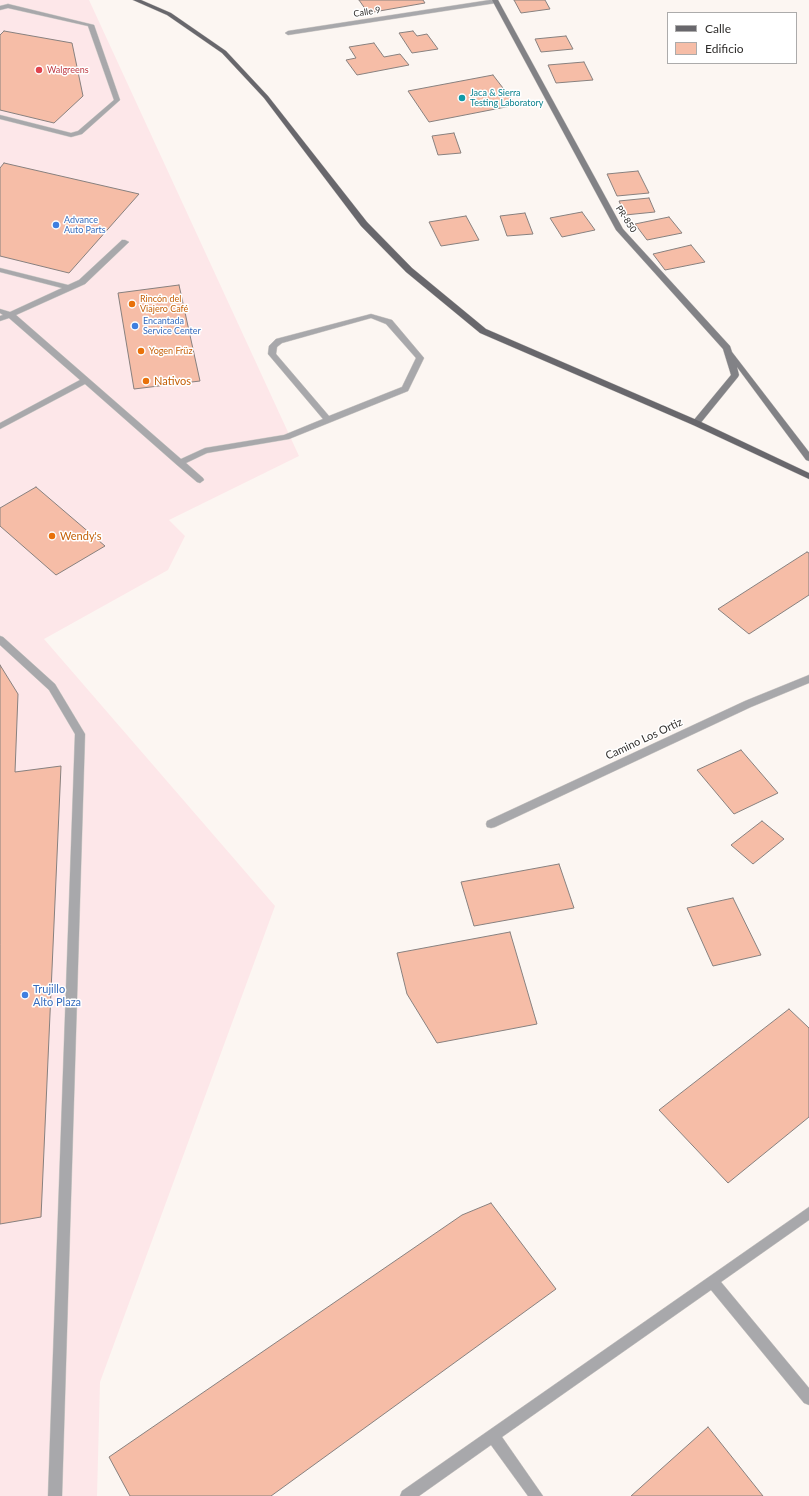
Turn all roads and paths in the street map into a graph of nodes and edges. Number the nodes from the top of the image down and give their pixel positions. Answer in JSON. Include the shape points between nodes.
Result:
{"nodes":[{"id":1,"x":136,"y":0,"type":"edge"},
{"id":2,"x":496,"y":1,"type":"edge"},
{"id":3,"x":0,"y":8,"type":"edge"},
{"id":4,"x":288,"y":33,"type":"dead end"},
{"id":5,"x":0,"y":117,"type":"edge"},
{"id":6,"x":125,"y":242,"type":"dead end"},
{"id":7,"x":0,"y":270,"type":"edge"},
{"id":8,"x":69,"y":288,"type":"junction"},
{"id":9,"x":0,"y":311,"type":"edge"},
{"id":10,"x":10,"y":314,"type":"junction"},
{"id":11,"x":0,"y":319,"type":"edge"},
{"id":12,"x":727,"y":348,"type":"junction"},
{"id":13,"x":86,"y":380,"type":"junction"},
{"id":14,"x":328,"y":420,"type":"junction"},
{"id":15,"x":696,"y":423,"type":"junction"},
{"id":16,"x":0,"y":426,"type":"edge"},
{"id":17,"x":809,"y":458,"type":"edge"},
{"id":18,"x":180,"y":463,"type":"junction"},
{"id":19,"x":809,"y":476,"type":"edge"},
{"id":20,"x":200,"y":480,"type":"dead end"},
{"id":21,"x":0,"y":639,"type":"edge"},
{"id":22,"x":809,"y":679,"type":"edge"},
{"id":23,"x":491,"y":824,"type":"dead end"},
{"id":24,"x":809,"y":1213,"type":"edge"},
{"id":25,"x":713,"y":1282,"type":"junction"},
{"id":26,"x":809,"y":1398,"type":"edge"},
{"id":27,"x":494,"y":1437,"type":"junction"},
{"id":28,"x":55,"y":1496,"type":"edge"},
{"id":29,"x":407,"y":1496,"type":"edge"},
{"id":30,"x":536,"y":1496,"type":"edge"}],
"edges":[{"from":1,"to":15,"type":"main road","via":[[169,14],[224,52],[266,97],[364,224],[409,270],[483,331]]},
{"from":2,"to":4,"type":"street","name":"Calle 9"},
{"from":2,"to":12,"type":"street","name":"PR-850","number":"PR-850","via":[[620,230]]},
{"from":3,"to":5,"type":"street","via":[[8,6],[91,25],[117,100],[80,133],[71,135]]},
{"from":6,"to":8,"type":"street","via":[[82,282]]},
{"from":7,"to":8,"type":"street"},
{"from":8,"to":10,"type":"street"},
{"from":9,"to":10,"type":"street"},
{"from":10,"to":11,"type":"street"},
{"from":10,"to":13,"type":"street"},
{"from":12,"to":15,"type":"street","name":"PR-850","number":"PR-850","via":[[735,375]]},
{"from":12,"to":17,"type":"street"},
{"from":13,"to":16,"type":"street"},
{"from":13,"to":18,"type":"street"},
{"from":14,"to":14,"type":"street","via":[[405,389],[420,358],[389,322],[371,316],[279,341],[273,346],[272,354]]},
{"from":14,"to":18,"type":"street","via":[[286,437],[205,451]]},
{"from":15,"to":19,"type":"main road"},
{"from":18,"to":20,"type":"street"},
{"from":21,"to":28,"type":"street","via":[[52,687],[80,734]]},
{"from":22,"to":23,"type":"street","name":"Camino Los Ortiz","via":[[748,704]]},
{"from":24,"to":25,"type":"street"},
{"from":25,"to":26,"type":"street"},
{"from":25,"to":27,"type":"street"},
{"from":27,"to":29,"type":"street"},
{"from":27,"to":30,"type":"street"}]}
